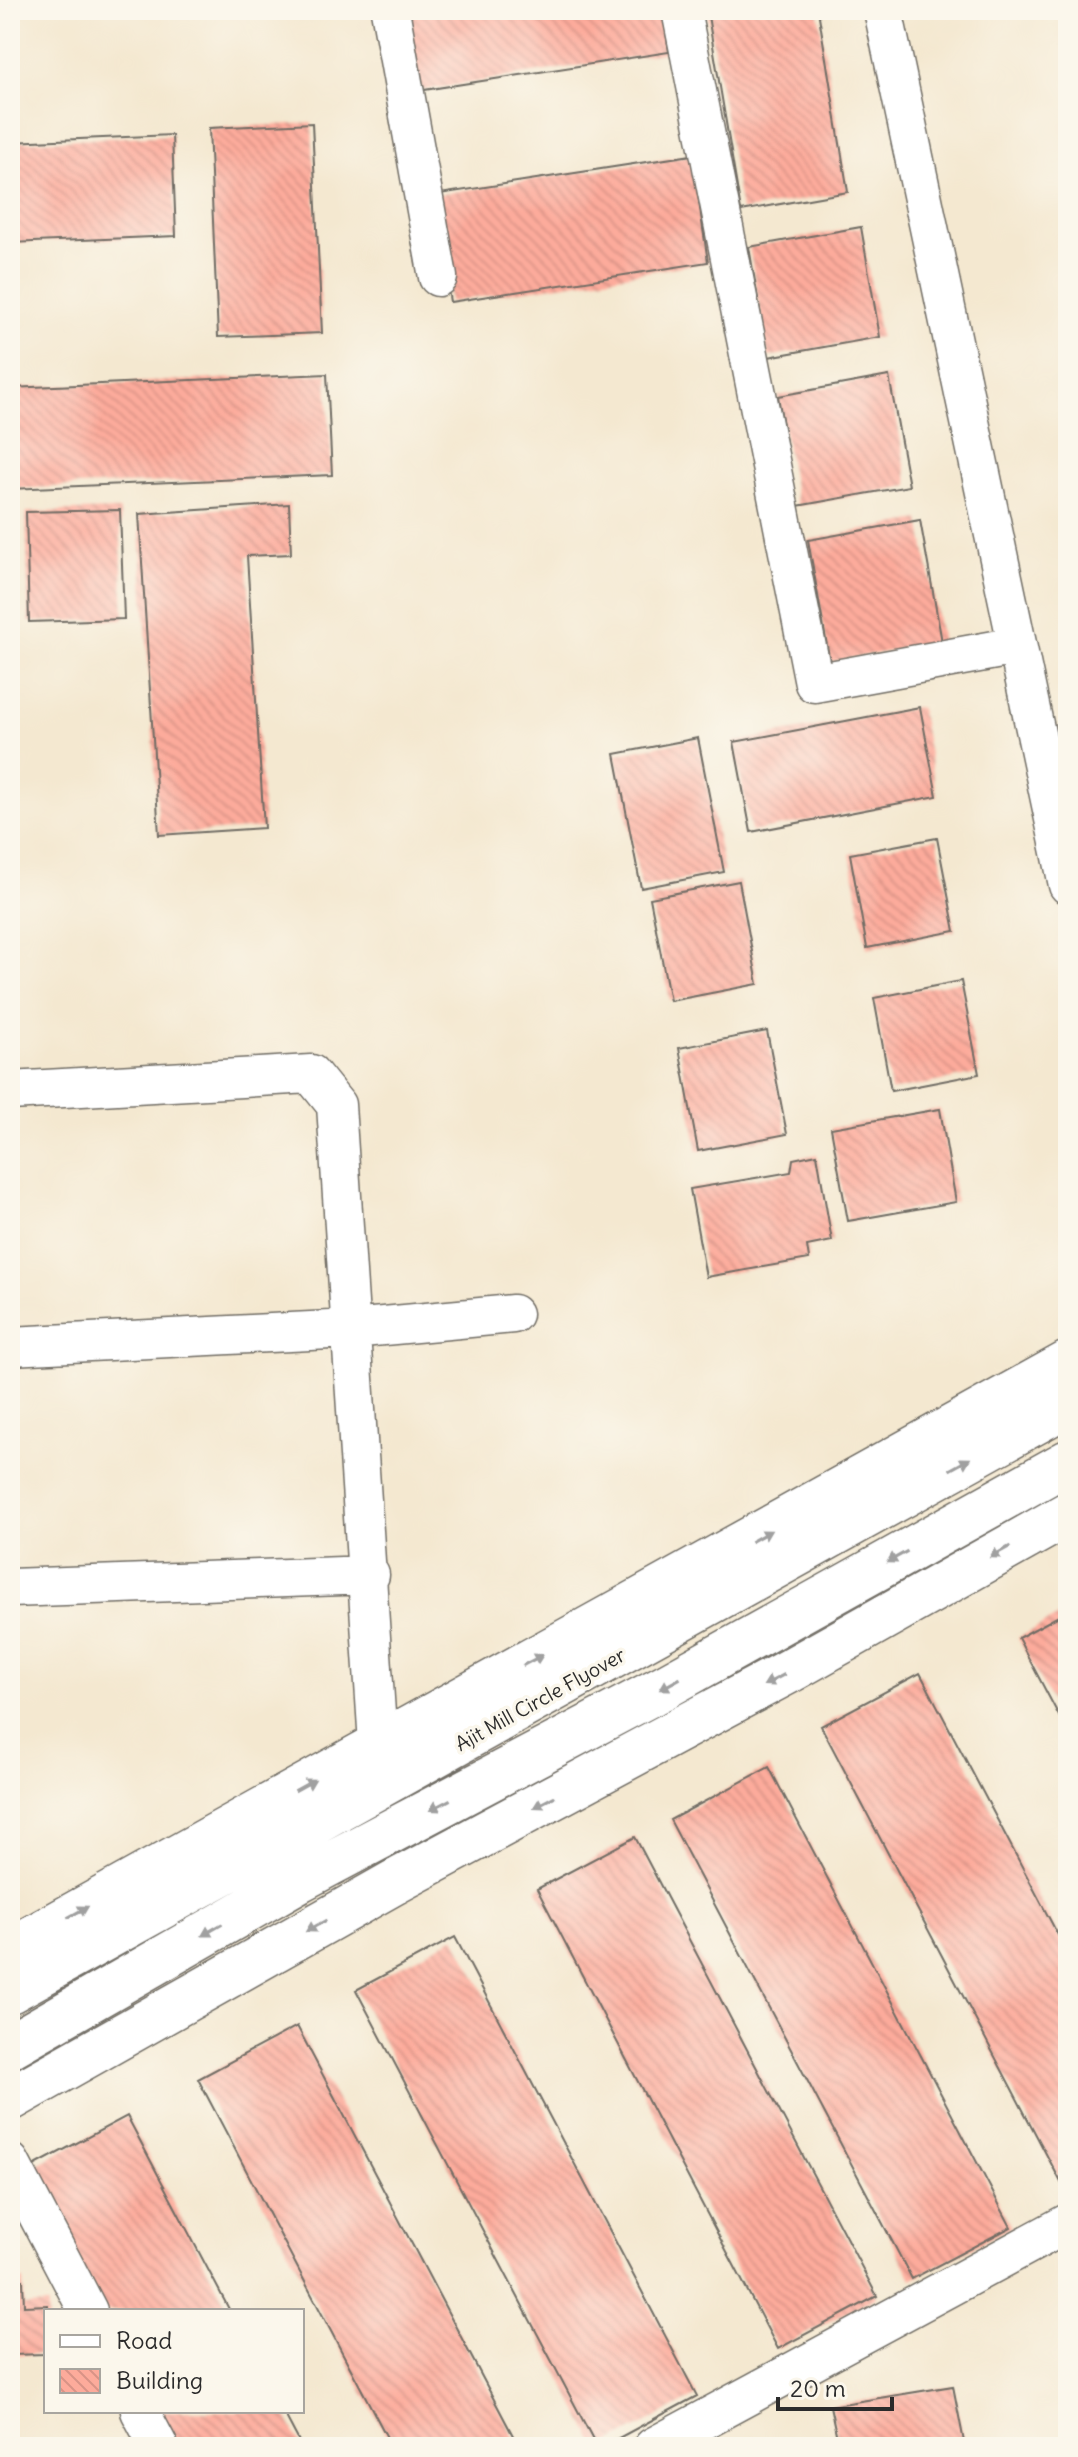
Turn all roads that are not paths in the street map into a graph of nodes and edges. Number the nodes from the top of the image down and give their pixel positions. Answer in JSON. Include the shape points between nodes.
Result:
{"nodes":[{"id":1,"x":390,"y":10,"type":"edge"},
{"id":2,"x":681,"y":10,"type":"edge"},
{"id":3,"x":883,"y":10,"type":"edge"},
{"id":4,"x":438,"y":277,"type":"dead end"},
{"id":5,"x":1017,"y":646,"type":"junction"},
{"id":6,"x":1068,"y":885,"type":"edge"},
{"id":7,"x":10,"y":1091,"type":"edge"},
{"id":8,"x":513,"y":1314,"type":"dead end"},
{"id":9,"x":351,"y":1329,"type":"junction"},
{"id":10,"x":10,"y":1346,"type":"edge"},
{"id":11,"x":1068,"y":1363,"type":"edge"},
{"id":12,"x":1068,"y":1404,"type":"edge"},
{"id":13,"x":1053,"y":1470,"type":"edge"},
{"id":14,"x":1068,"y":1514,"type":"edge"},
{"id":15,"x":370,"y":1575,"type":"junction"},
{"id":16,"x":10,"y":1588,"type":"edge"},
{"id":17,"x":378,"y":1744,"type":"junction"},
{"id":18,"x":10,"y":1950,"type":"edge"},
{"id":19,"x":10,"y":1991,"type":"edge"},
{"id":20,"x":10,"y":2046,"type":"edge"},
{"id":21,"x":10,"y":2099,"type":"edge"},
{"id":22,"x":10,"y":2162,"type":"edge"},
{"id":23,"x":1068,"y":2223,"type":"edge"},
{"id":24,"x":87,"y":2309,"type":"edge"},
{"id":25,"x":141,"y":2413,"type":"edge"},
{"id":26,"x":159,"y":2447,"type":"edge"},
{"id":27,"x":653,"y":2447,"type":"edge"}],
"edges":[{"from":1,"to":4,"type":"street"},
{"from":2,"to":5,"type":"street","via":[[814,683]]},
{"from":3,"to":5,"type":"street"},
{"from":5,"to":6,"type":"street"},
{"from":7,"to":9,"type":"street","via":[[311,1074],[336,1105]]},
{"from":8,"to":9,"type":"street"},
{"from":9,"to":10,"type":"street"},
{"from":9,"to":15,"type":"street"},
{"from":17,"to":11,"type":"street","one_way":true},
{"from":19,"to":12,"type":"street","name":"Ajit Mill Circle Flyover","one_way":true},
{"from":13,"to":20,"type":"street","one_way":true,"via":[[666,1686],[299,1880]]},
{"from":14,"to":21,"type":"street","one_way":true},
{"from":15,"to":16,"type":"street"},
{"from":15,"to":17,"type":"street"},
{"from":18,"to":17,"type":"street","one_way":true},
{"from":22,"to":24,"type":"street"},
{"from":23,"to":27,"type":"street"},
{"from":25,"to":26,"type":"street"}]}
